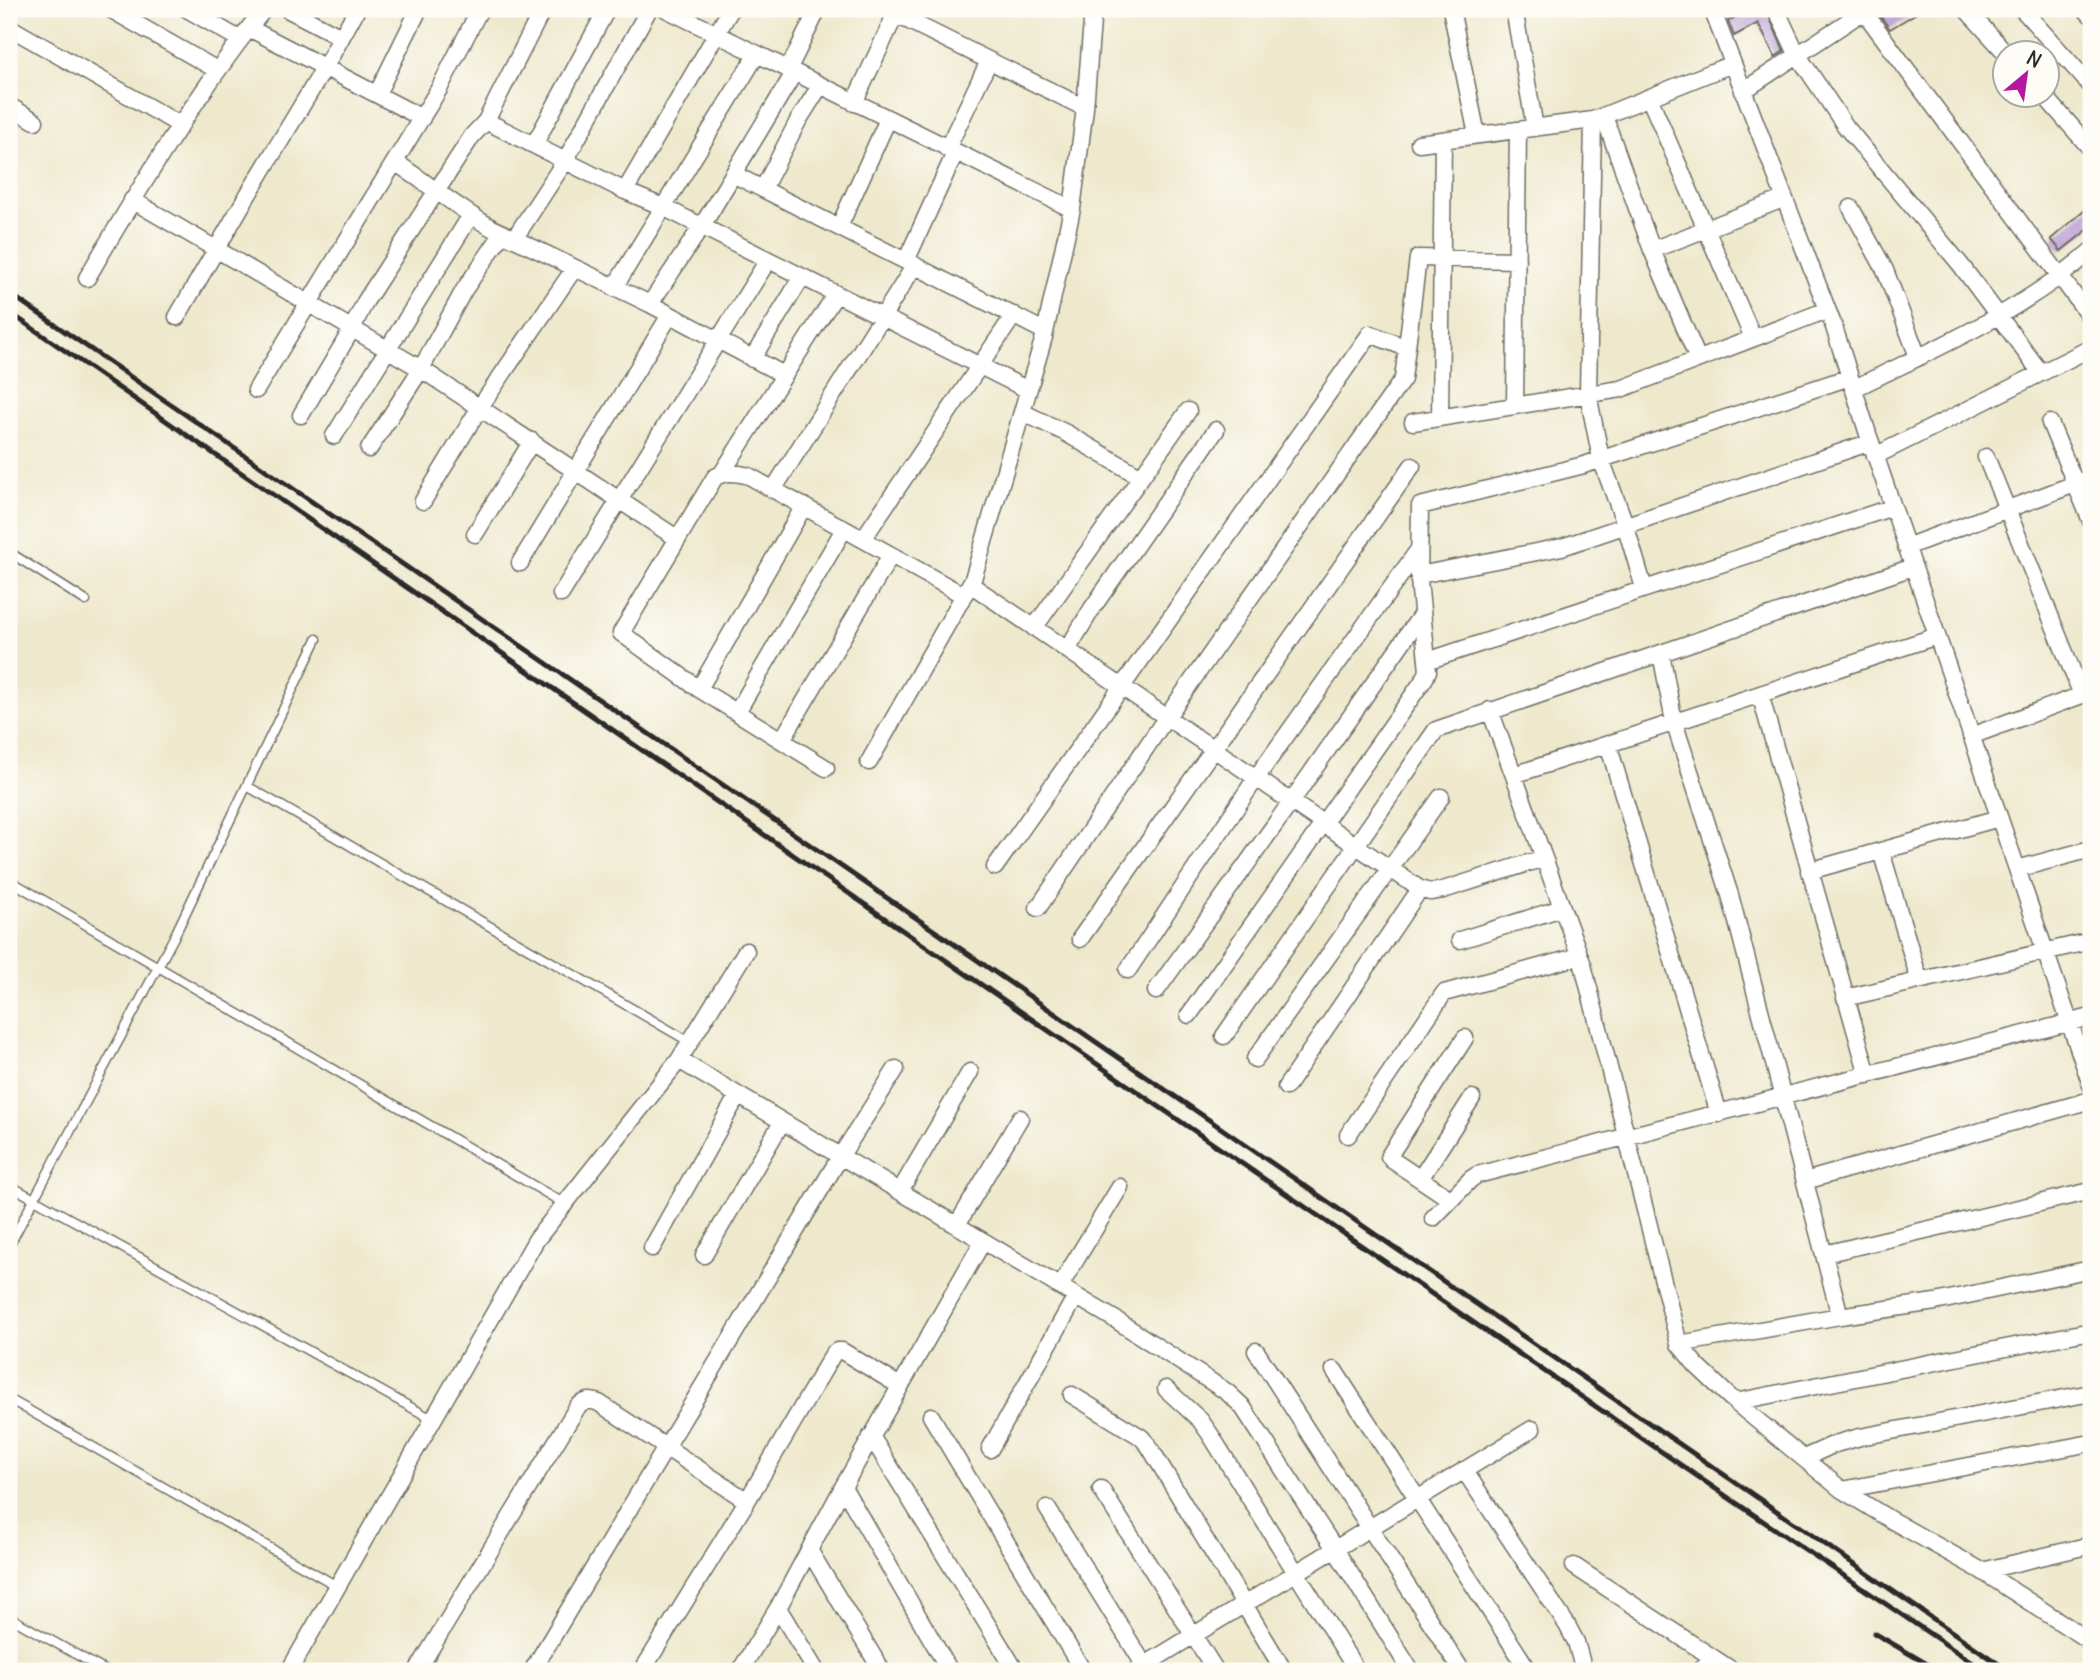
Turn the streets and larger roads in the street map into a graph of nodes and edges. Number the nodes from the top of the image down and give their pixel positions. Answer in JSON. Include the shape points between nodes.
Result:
{"nodes":[{"id":1,"x":110,"y":9,"type":"edge"},
{"id":2,"x":187,"y":9,"type":"edge"},
{"id":3,"x":264,"y":9,"type":"edge"},
{"id":4,"x":287,"y":9,"type":"edge"},
{"id":5,"x":357,"y":9,"type":"edge"},
{"id":6,"x":419,"y":9,"type":"edge"},
{"id":7,"x":480,"y":9,"type":"edge"},
{"id":8,"x":543,"y":9,"type":"edge"},
{"id":9,"x":607,"y":9,"type":"edge"},
{"id":10,"x":649,"y":9,"type":"edge"},
{"id":11,"x":666,"y":9,"type":"edge"},
{"id":12,"x":731,"y":9,"type":"edge"},
{"id":13,"x":818,"y":9,"type":"edge"},
{"id":14,"x":1093,"y":9,"type":"edge"},
{"id":15,"x":1451,"y":9,"type":"edge"},
{"id":16,"x":1514,"y":9,"type":"edge"},
{"id":17,"x":1712,"y":9,"type":"edge"},
{"id":18,"x":1776,"y":9,"type":"edge"},
{"id":19,"x":1864,"y":9,"type":"edge"},
{"id":20,"x":1966,"y":9,"type":"edge"},
{"id":21,"x":2022,"y":9,"type":"edge"},
{"id":22,"x":2085,"y":9,"type":"edge"},
{"id":23,"x":893,"y":11,"type":"edge"},
{"id":24,"x":2091,"y":15,"type":"edge"},
{"id":25,"x":9,"y":27,"type":"edge"},
{"id":26,"x":244,"y":34,"type":"junction"},
{"id":27,"x":718,"y":34,"type":"junction"},
{"id":28,"x":341,"y":37,"type":"junction"},
{"id":29,"x":1992,"y":38,"type":"edge"},
{"id":30,"x":757,"y":54,"type":"junction"},
{"id":31,"x":1797,"y":54,"type":"junction"},
{"id":32,"x":989,"y":61,"type":"junction"},
{"id":33,"x":1732,"y":64,"type":"junction"},
{"id":34,"x":325,"y":68,"type":"junction"},
{"id":35,"x":217,"y":70,"type":"junction"},
{"id":36,"x":791,"y":71,"type":"junction"},
{"id":37,"x":820,"y":86,"type":"junction"},
{"id":38,"x":2091,"y":86,"type":"edge"},
{"id":39,"x":1743,"y":92,"type":"junction"},
{"id":40,"x":377,"y":94,"type":"junction"},
{"id":41,"x":1649,"y":97,"type":"junction"},
{"id":42,"x":854,"y":103,"type":"junction"},
{"id":43,"x":9,"y":106,"type":"edge"},
{"id":44,"x":1085,"y":108,"type":"junction"},
{"id":45,"x":2055,"y":108,"type":"edge"},
{"id":46,"x":422,"y":118,"type":"junction"},
{"id":47,"x":1599,"y":118,"type":"junction"},
{"id":48,"x":487,"y":120,"type":"junction"},
{"id":49,"x":888,"y":120,"type":"junction"},
{"id":50,"x":35,"y":121,"type":"dead end"},
{"id":51,"x":180,"y":125,"type":"junction"},
{"id":52,"x":1535,"y":128,"type":"junction"},
{"id":53,"x":1518,"y":130,"type":"junction"},
{"id":54,"x":1477,"y":135,"type":"junction"},
{"id":55,"x":1443,"y":140,"type":"junction"},
{"id":56,"x":1419,"y":143,"type":"dead end"},
{"id":57,"x":534,"y":145,"type":"junction"},
{"id":58,"x":2091,"y":149,"type":"edge"},
{"id":59,"x":951,"y":151,"type":"junction"},
{"id":60,"x":565,"y":161,"type":"junction"},
{"id":61,"x":395,"y":162,"type":"junction"},
{"id":62,"x":733,"y":174,"type":"junction"},
{"id":63,"x":763,"y":189,"type":"junction"},
{"id":64,"x":438,"y":191,"type":"junction"},
{"id":65,"x":625,"y":191,"type":"junction"},
{"id":66,"x":1783,"y":199,"type":"junction"},
{"id":67,"x":132,"y":200,"type":"junction"},
{"id":68,"x":663,"y":207,"type":"junction"},
{"id":69,"x":1851,"y":208,"type":"dead end"},
{"id":70,"x":1072,"y":209,"type":"junction"},
{"id":71,"x":471,"y":215,"type":"junction"},
{"id":72,"x":702,"y":226,"type":"junction"},
{"id":73,"x":839,"y":227,"type":"junction"},
{"id":74,"x":1706,"y":229,"type":"junction"},
{"id":75,"x":509,"y":236,"type":"junction"},
{"id":76,"x":218,"y":249,"type":"junction"},
{"id":77,"x":1652,"y":250,"type":"junction"},
{"id":78,"x":2091,"y":251,"type":"edge"},
{"id":79,"x":1440,"y":259,"type":"junction"},
{"id":80,"x":768,"y":260,"type":"junction"},
{"id":81,"x":1517,"y":260,"type":"junction"},
{"id":82,"x":910,"y":263,"type":"junction"},
{"id":83,"x":574,"y":269,"type":"junction"},
{"id":84,"x":802,"y":277,"type":"junction"},
{"id":85,"x":2062,"y":277,"type":"junction"},
{"id":86,"x":87,"y":278,"type":"dead end"},
{"id":87,"x":614,"y":288,"type":"junction"},
{"id":88,"x":836,"y":295,"type":"junction"},
{"id":89,"x":309,"y":304,"type":"junction"},
{"id":90,"x":650,"y":304,"type":"junction"},
{"id":91,"x":1827,"y":310,"type":"junction"},
{"id":92,"x":670,"y":315,"type":"junction"},
{"id":93,"x":1014,"y":315,"type":"junction"},
{"id":94,"x":2000,"y":316,"type":"junction"},
{"id":95,"x":177,"y":317,"type":"dead end"},
{"id":96,"x":882,"y":318,"type":"junction"},
{"id":97,"x":2091,"y":318,"type":"edge"},
{"id":98,"x":352,"y":329,"type":"junction"},
{"id":99,"x":1044,"y":331,"type":"junction"},
{"id":100,"x":1753,"y":338,"type":"junction"},
{"id":101,"x":719,"y":341,"type":"junction"},
{"id":102,"x":1407,"y":348,"type":"junction"},
{"id":103,"x":2091,"y":348,"type":"edge"},
{"id":104,"x":387,"y":349,"type":"junction"},
{"id":105,"x":1918,"y":357,"type":"junction"},
{"id":106,"x":752,"y":359,"type":"junction"},
{"id":107,"x":1698,"y":359,"type":"junction"},
{"id":108,"x":978,"y":366,"type":"junction"},
{"id":109,"x":421,"y":369,"type":"junction"},
{"id":110,"x":2040,"y":373,"type":"junction"},
{"id":111,"x":784,"y":375,"type":"junction"},
{"id":112,"x":1852,"y":383,"type":"junction"},
{"id":113,"x":256,"y":390,"type":"dead end"},
{"id":114,"x":1028,"y":390,"type":"junction"},
{"id":115,"x":1588,"y":394,"type":"junction"},
{"id":116,"x":1515,"y":406,"type":"junction"},
{"id":117,"x":480,"y":407,"type":"junction"},
{"id":118,"x":1188,"y":411,"type":"dead end"},
{"id":119,"x":1022,"y":412,"type":"junction"},
{"id":120,"x":301,"y":415,"type":"dead end"},
{"id":121,"x":1440,"y":418,"type":"junction"},
{"id":122,"x":1413,"y":422,"type":"dead end"},
{"id":123,"x":2050,"y":424,"type":"dead end"},
{"id":124,"x":1216,"y":430,"type":"dead end"},
{"id":125,"x":334,"y":436,"type":"dead end"},
{"id":126,"x":532,"y":441,"type":"junction"},
{"id":127,"x":369,"y":449,"type":"dead end"},
{"id":128,"x":1873,"y":449,"type":"junction"},
{"id":129,"x":1986,"y":457,"type":"dead end"},
{"id":130,"x":1601,"y":459,"type":"junction"},
{"id":131,"x":1412,"y":466,"type":"dead end"},
{"id":132,"x":576,"y":471,"type":"junction"},
{"id":133,"x":722,"y":473,"type":"junction"},
{"id":134,"x":1141,"y":477,"type":"junction"},
{"id":135,"x":2091,"y":478,"type":"edge"},
{"id":136,"x":2075,"y":484,"type":"junction"},
{"id":137,"x":773,"y":490,"type":"junction"},
{"id":138,"x":619,"y":500,"type":"junction"},
{"id":139,"x":423,"y":501,"type":"dead end"},
{"id":140,"x":804,"y":506,"type":"junction"},
{"id":141,"x":1893,"y":507,"type":"junction"},
{"id":142,"x":2006,"y":510,"type":"junction"},
{"id":143,"x":2091,"y":521,"type":"edge"},
{"id":144,"x":1625,"y":524,"type":"junction"},
{"id":145,"x":844,"y":529,"type":"junction"},
{"id":146,"x":475,"y":534,"type":"dead end"},
{"id":147,"x":678,"y":538,"type":"junction"},
{"id":148,"x":863,"y":539,"type":"junction"},
{"id":149,"x":1906,"y":547,"type":"junction"},
{"id":150,"x":1420,"y":548,"type":"junction"},
{"id":151,"x":891,"y":555,"type":"junction"},
{"id":152,"x":520,"y":563,"type":"dead end"},
{"id":153,"x":1913,"y":567,"type":"junction"},
{"id":154,"x":1419,"y":575,"type":"junction"},
{"id":155,"x":1644,"y":588,"type":"junction"},
{"id":156,"x":967,"y":589,"type":"junction"},
{"id":157,"x":561,"y":594,"type":"dead end"},
{"id":158,"x":1422,"y":614,"type":"junction"},
{"id":159,"x":1034,"y":628,"type":"junction"},
{"id":160,"x":1937,"y":636,"type":"junction"},
{"id":161,"x":1067,"y":650,"type":"junction"},
{"id":162,"x":1661,"y":653,"type":"junction"},
{"id":163,"x":1427,"y":661,"type":"junction"},
{"id":164,"x":1123,"y":688,"type":"junction"},
{"id":165,"x":699,"y":689,"type":"junction"},
{"id":166,"x":2087,"y":693,"type":"edge"},
{"id":167,"x":1760,"y":694,"type":"junction"},
{"id":168,"x":1490,"y":710,"type":"junction"},
{"id":169,"x":737,"y":712,"type":"junction"},
{"id":170,"x":1166,"y":718,"type":"junction"},
{"id":171,"x":1674,"y":722,"type":"junction"},
{"id":172,"x":1971,"y":736,"type":"junction"},
{"id":173,"x":782,"y":740,"type":"junction"},
{"id":174,"x":1608,"y":744,"type":"junction"},
{"id":175,"x":1214,"y":750,"type":"junction"},
{"id":176,"x":869,"y":762,"type":"dead end"},
{"id":177,"x":827,"y":768,"type":"dead end"},
{"id":178,"x":1514,"y":775,"type":"junction"},
{"id":179,"x":1256,"y":778,"type":"junction"},
{"id":180,"x":1441,"y":797,"type":"dead end"},
{"id":181,"x":1292,"y":802,"type":"junction"},
{"id":182,"x":1999,"y":818,"type":"junction"},
{"id":183,"x":1322,"y":823,"type":"junction"},
{"id":184,"x":1356,"y":846,"type":"junction"},
{"id":185,"x":2091,"y":849,"type":"edge"},
{"id":186,"x":1881,"y":851,"type":"junction"},
{"id":187,"x":1544,"y":858,"type":"junction"},
{"id":188,"x":995,"y":867,"type":"dead end"},
{"id":189,"x":1390,"y":869,"type":"junction"},
{"id":190,"x":2017,"y":869,"type":"junction"},
{"id":191,"x":1809,"y":871,"type":"junction"},
{"id":192,"x":1420,"y":889,"type":"junction"},
{"id":193,"x":1038,"y":908,"type":"dead end"},
{"id":194,"x":1563,"y":908,"type":"junction"},
{"id":195,"x":1080,"y":939,"type":"dead end"},
{"id":196,"x":1460,"y":940,"type":"dead end"},
{"id":197,"x":2091,"y":942,"type":"edge"},
{"id":198,"x":746,"y":951,"type":"dead end"},
{"id":199,"x":2045,"y":953,"type":"junction"},
{"id":200,"x":1580,"y":956,"type":"junction"},
{"id":201,"x":1128,"y":970,"type":"dead end"},
{"id":202,"x":1919,"y":979,"type":"junction"},
{"id":203,"x":1156,"y":990,"type":"dead end"},
{"id":204,"x":1845,"y":998,"type":"junction"},
{"id":205,"x":1189,"y":1015,"type":"dead end"},
{"id":206,"x":2091,"y":1017,"type":"edge"},
{"id":207,"x":2070,"y":1022,"type":"junction"},
{"id":208,"x":1224,"y":1036,"type":"dead end"},
{"id":209,"x":1465,"y":1038,"type":"dead end"},
{"id":210,"x":1255,"y":1059,"type":"dead end"},
{"id":211,"x":679,"y":1060,"type":"junction"},
{"id":212,"x":896,"y":1069,"type":"dead end"},
{"id":213,"x":970,"y":1072,"type":"dead end"},
{"id":214,"x":1868,"y":1076,"type":"junction"},
{"id":215,"x":2091,"y":1086,"type":"edge"},
{"id":216,"x":1286,"y":1087,"type":"dead end"},
{"id":217,"x":738,"y":1096,"type":"junction"},
{"id":218,"x":1784,"y":1097,"type":"junction"},
{"id":219,"x":1472,"y":1098,"type":"dead end"},
{"id":220,"x":2091,"y":1100,"type":"edge"},
{"id":221,"x":1719,"y":1114,"type":"junction"},
{"id":222,"x":1020,"y":1118,"type":"dead end"},
{"id":223,"x":782,"y":1122,"type":"junction"},
{"id":224,"x":1348,"y":1135,"type":"dead end"},
{"id":225,"x":1626,"y":1137,"type":"junction"},
{"id":226,"x":840,"y":1157,"type":"junction"},
{"id":227,"x":1420,"y":1179,"type":"junction"},
{"id":228,"x":1805,"y":1181,"type":"junction"},
{"id":229,"x":1120,"y":1187,"type":"dead end"},
{"id":230,"x":900,"y":1191,"type":"junction"},
{"id":231,"x":2091,"y":1191,"type":"edge"},
{"id":232,"x":1450,"y":1199,"type":"junction"},
{"id":233,"x":1433,"y":1218,"type":"dead end"},
{"id":234,"x":957,"y":1225,"type":"junction"},
{"id":235,"x":983,"y":1241,"type":"junction"},
{"id":236,"x":652,"y":1248,"type":"dead end"},
{"id":237,"x":1824,"y":1254,"type":"junction"},
{"id":238,"x":704,"y":1255,"type":"dead end"},
{"id":239,"x":2091,"y":1269,"type":"edge"},
{"id":240,"x":1060,"y":1286,"type":"junction"},
{"id":241,"x":1076,"y":1296,"type":"junction"},
{"id":242,"x":1840,"y":1316,"type":"junction"},
{"id":243,"x":2091,"y":1331,"type":"edge"},
{"id":244,"x":1679,"y":1344,"type":"junction"},
{"id":245,"x":1256,"y":1351,"type":"dead end"},
{"id":246,"x":1334,"y":1370,"type":"dead end"},
{"id":247,"x":900,"y":1385,"type":"junction"},
{"id":248,"x":1166,"y":1388,"type":"dead end"},
{"id":249,"x":2091,"y":1394,"type":"edge"},
{"id":250,"x":1072,"y":1395,"type":"dead end"},
{"id":251,"x":1735,"y":1402,"type":"junction"},
{"id":252,"x":931,"y":1416,"type":"dead end"},
{"id":253,"x":1532,"y":1429,"type":"dead end"},
{"id":254,"x":871,"y":1436,"type":"junction"},
{"id":255,"x":2091,"y":1443,"type":"edge"},
{"id":256,"x":666,"y":1448,"type":"junction"},
{"id":257,"x":990,"y":1449,"type":"dead end"},
{"id":258,"x":1804,"y":1458,"type":"junction"},
{"id":259,"x":1464,"y":1470,"type":"junction"},
{"id":260,"x":843,"y":1487,"type":"junction"},
{"id":261,"x":1101,"y":1489,"type":"dead end"},
{"id":262,"x":1842,"y":1490,"type":"junction"},
{"id":263,"x":1417,"y":1499,"type":"junction"},
{"id":264,"x":747,"y":1501,"type":"junction"},
{"id":265,"x":1047,"y":1507,"type":"dead end"},
{"id":266,"x":1371,"y":1527,"type":"junction"},
{"id":267,"x":2091,"y":1545,"type":"edge"},
{"id":268,"x":1335,"y":1549,"type":"junction"},
{"id":269,"x":809,"y":1550,"type":"junction"},
{"id":270,"x":1574,"y":1566,"type":"dead end"},
{"id":271,"x":1982,"y":1571,"type":"junction"},
{"id":272,"x":1294,"y":1574,"type":"junction"},
{"id":273,"x":1243,"y":1605,"type":"junction"},
{"id":274,"x":778,"y":1608,"type":"junction"},
{"id":275,"x":1194,"y":1635,"type":"junction"},
{"id":276,"x":2091,"y":1642,"type":"edge"},
{"id":277,"x":1716,"y":1660,"type":"junction"},
{"id":278,"x":745,"y":1669,"type":"edge"},
{"id":279,"x":1143,"y":1669,"type":"edge"},
{"id":280,"x":289,"y":1671,"type":"edge"},
{"id":281,"x":417,"y":1671,"type":"edge"},
{"id":282,"x":532,"y":1671,"type":"edge"},
{"id":283,"x":642,"y":1671,"type":"edge"},
{"id":284,"x":816,"y":1671,"type":"edge"},
{"id":285,"x":882,"y":1671,"type":"edge"},
{"id":286,"x":950,"y":1671,"type":"edge"},
{"id":287,"x":1016,"y":1671,"type":"edge"},
{"id":288,"x":1083,"y":1671,"type":"edge"},
{"id":289,"x":1216,"y":1671,"type":"edge"},
{"id":290,"x":1284,"y":1671,"type":"edge"},
{"id":291,"x":1357,"y":1671,"type":"edge"},
{"id":292,"x":1410,"y":1671,"type":"edge"},
{"id":293,"x":1462,"y":1671,"type":"edge"},
{"id":294,"x":1529,"y":1671,"type":"edge"},
{"id":295,"x":1584,"y":1671,"type":"edge"},
{"id":296,"x":1697,"y":1671,"type":"edge"},
{"id":297,"x":1733,"y":1671,"type":"edge"}],
"edges":[{"from":1,"to":35,"type":"street"},
{"from":2,"to":26,"type":"street"},
{"from":3,"to":26,"type":"street"},
{"from":4,"to":28,"type":"street"},
{"from":5,"to":28,"type":"street"},
{"from":6,"to":40,"type":"street"},
{"from":7,"to":46,"type":"street"},
{"from":8,"to":48,"type":"street"},
{"from":9,"to":57,"type":"street"},
{"from":10,"to":60,"type":"street"},
{"from":11,"to":27,"type":"street"},
{"from":12,"to":27,"type":"street"},
{"from":13,"to":36,"type":"street"},
{"from":14,"to":44,"type":"street"},
{"from":15,"to":54,"type":"street"},
{"from":16,"to":52,"type":"street"},
{"from":17,"to":33,"type":"street"},
{"from":18,"to":31,"type":"street"},
{"from":19,"to":31,"type":"street"},
{"from":19,"to":85,"type":"street"},
{"from":20,"to":29,"type":"street"},
{"from":21,"to":38,"type":"street"},
{"from":22,"to":24,"type":"street"},
{"from":23,"to":32,"type":"street"},
{"from":23,"to":42,"type":"street"},
{"from":25,"to":51,"type":"street"},
{"from":26,"to":34,"type":"street"},
{"from":26,"to":35,"type":"street"},
{"from":27,"to":30,"type":"street"},
{"from":27,"to":65,"type":"street"},
{"from":28,"to":34,"type":"street"},
{"from":30,"to":36,"type":"street"},
{"from":30,"to":68,"type":"street"},
{"from":31,"to":39,"type":"street"},
{"from":31,"to":94,"type":"street","via":[[1846,127]]},
{"from":32,"to":44,"type":"street"},
{"from":32,"to":59,"type":"street"},
{"from":33,"to":39,"type":"street"},
{"from":33,"to":41,"type":"street"},
{"from":34,"to":40,"type":"street"},
{"from":34,"to":76,"type":"street"},
{"from":35,"to":51,"type":"street"},
{"from":36,"to":37,"type":"street"},
{"from":36,"to":62,"type":"street"},
{"from":37,"to":42,"type":"street"},
{"from":37,"to":63,"type":"street"},
{"from":39,"to":66,"type":"street"},
{"from":40,"to":46,"type":"street"},
{"from":41,"to":47,"type":"street"},
{"from":41,"to":74,"type":"street"},
{"from":42,"to":49,"type":"street"},
{"from":43,"to":50,"type":"street"},
{"from":44,"to":70,"type":"street"},
{"from":45,"to":58,"type":"street"},
{"from":46,"to":61,"type":"street"},
{"from":47,"to":52,"type":"street"},
{"from":47,"to":77,"type":"street"},
{"from":47,"to":115,"type":"street"},
{"from":48,"to":57,"type":"street"},
{"from":48,"to":64,"type":"street"},
{"from":49,"to":59,"type":"street"},
{"from":49,"to":73,"type":"street"},
{"from":51,"to":67,"type":"street"},
{"from":52,"to":53,"type":"street"},
{"from":53,"to":54,"type":"street"},
{"from":53,"to":81,"type":"street"},
{"from":54,"to":55,"type":"street"},
{"from":55,"to":56,"type":"street"},
{"from":55,"to":79,"type":"street"},
{"from":57,"to":60,"type":"street"},
{"from":59,"to":70,"type":"street"},
{"from":59,"to":82,"type":"street"},
{"from":60,"to":65,"type":"street"},
{"from":60,"to":75,"type":"street"},
{"from":61,"to":64,"type":"street"},
{"from":61,"to":89,"type":"street"},
{"from":62,"to":63,"type":"street"},
{"from":62,"to":72,"type":"street"},
{"from":63,"to":73,"type":"street"},
{"from":64,"to":71,"type":"street"},
{"from":64,"to":98,"type":"street"},
{"from":65,"to":68,"type":"street"},
{"from":66,"to":74,"type":"street"},
{"from":66,"to":91,"type":"street"},
{"from":67,"to":76,"type":"street"},
{"from":67,"to":86,"type":"street"},
{"from":68,"to":72,"type":"street"},
{"from":68,"to":87,"type":"street"},
{"from":69,"to":105,"type":"street","via":[[1885,270]]},
{"from":70,"to":99,"type":"street"},
{"from":71,"to":75,"type":"street"},
{"from":71,"to":104,"type":"street"},
{"from":72,"to":80,"type":"street"},
{"from":72,"to":90,"type":"street"},
{"from":73,"to":82,"type":"street"},
{"from":74,"to":77,"type":"street"},
{"from":74,"to":100,"type":"street"},
{"from":75,"to":83,"type":"street"},
{"from":75,"to":109,"type":"street","via":[[464,289]]},
{"from":76,"to":89,"type":"street"},
{"from":76,"to":95,"type":"street"},
{"from":77,"to":107,"type":"street"},
{"from":78,"to":85,"type":"street"},
{"from":79,"to":81,"type":"street"},
{"from":79,"to":102,"type":"street","via":[[1418,258]]},
{"from":79,"to":121,"type":"street"},
{"from":80,"to":84,"type":"street"},
{"from":80,"to":101,"type":"street"},
{"from":81,"to":116,"type":"street"},
{"from":82,"to":93,"type":"street"},
{"from":82,"to":96,"type":"street"},
{"from":83,"to":87,"type":"street"},
{"from":83,"to":117,"type":"street"},
{"from":84,"to":88,"type":"street"},
{"from":84,"to":106,"type":"street"},
{"from":85,"to":94,"type":"street"},
{"from":85,"to":97,"type":"street"},
{"from":87,"to":90,"type":"street"},
{"from":88,"to":96,"type":"street"},
{"from":88,"to":111,"type":"street"},
{"from":89,"to":98,"type":"street"},
{"from":89,"to":113,"type":"street"},
{"from":90,"to":92,"type":"street"},
{"from":91,"to":100,"type":"street"},
{"from":91,"to":112,"type":"street"},
{"from":92,"to":101,"type":"street"},
{"from":92,"to":132,"type":"street"},
{"from":93,"to":99,"type":"street"},
{"from":93,"to":108,"type":"street"},
{"from":94,"to":105,"type":"street"},
{"from":94,"to":110,"type":"street"},
{"from":96,"to":108,"type":"street"},
{"from":96,"to":137,"type":"street"},
{"from":98,"to":104,"type":"street"},
{"from":98,"to":120,"type":"street"},
{"from":99,"to":114,"type":"street"},
{"from":100,"to":107,"type":"street"},
{"from":101,"to":106,"type":"street"},
{"from":101,"to":138,"type":"street"},
{"from":102,"to":164,"type":"street","via":[[1370,334]]},
{"from":102,"to":170,"type":"street","via":[[1404,379]]},
{"from":103,"to":110,"type":"street"},
{"from":104,"to":109,"type":"street"},
{"from":104,"to":125,"type":"street"},
{"from":105,"to":112,"type":"street"},
{"from":106,"to":111,"type":"street"},
{"from":107,"to":115,"type":"street","via":[[1621,389]]},
{"from":108,"to":114,"type":"street"},
{"from":108,"to":148,"type":"street"},
{"from":109,"to":117,"type":"street"},
{"from":109,"to":127,"type":"street"},
{"from":110,"to":128,"type":"street"},
{"from":111,"to":133,"type":"street"},
{"from":112,"to":128,"type":"street"},
{"from":112,"to":130,"type":"street"},
{"from":114,"to":119,"type":"street"},
{"from":115,"to":116,"type":"street"},
{"from":115,"to":130,"type":"street"},
{"from":116,"to":121,"type":"street"},
{"from":117,"to":126,"type":"street"},
{"from":117,"to":139,"type":"street"},
{"from":118,"to":134,"type":"street"},
{"from":119,"to":134,"type":"street"},
{"from":119,"to":156,"type":"street"},
{"from":121,"to":122,"type":"street"},
{"from":123,"to":136,"type":"street"},
{"from":124,"to":161,"type":"street"},
{"from":126,"to":132,"type":"street"},
{"from":126,"to":146,"type":"street"},
{"from":128,"to":141,"type":"street"},
{"from":128,"to":144,"type":"street"},
{"from":129,"to":142,"type":"street"},
{"from":130,"to":144,"type":"street"},
{"from":130,"to":150,"type":"street","via":[[1422,504]]},
{"from":131,"to":175,"type":"street"},
{"from":132,"to":138,"type":"street"},
{"from":132,"to":152,"type":"street"},
{"from":133,"to":137,"type":"street","via":[[749,476]]},
{"from":133,"to":147,"type":"street","via":[[715,477]]},
{"from":134,"to":159,"type":"street"},
{"from":135,"to":136,"type":"street"},
{"from":136,"to":142,"type":"street"},
{"from":136,"to":143,"type":"street"},
{"from":137,"to":140,"type":"street"},
{"from":138,"to":147,"type":"street"},
{"from":138,"to":157,"type":"street"},
{"from":140,"to":145,"type":"street"},
{"from":140,"to":165,"type":"street"},
{"from":141,"to":149,"type":"street"},
{"from":141,"to":155,"type":"street"},
{"from":142,"to":149,"type":"street"},
{"from":142,"to":166,"type":"street"},
{"from":144,"to":154,"type":"street","via":[[1562,547]]},
{"from":144,"to":155,"type":"street"},
{"from":145,"to":148,"type":"street"},
{"from":145,"to":169,"type":"street"},
{"from":147,"to":165,"type":"street","via":[[621,633]]},
{"from":148,"to":151,"type":"street"},
{"from":149,"to":153,"type":"street"},
{"from":150,"to":154,"type":"street"},
{"from":150,"to":179,"type":"street"},
{"from":151,"to":156,"type":"street"},
{"from":151,"to":173,"type":"street"},
{"from":153,"to":160,"type":"street"},
{"from":153,"to":162,"type":"street"},
{"from":154,"to":158,"type":"street"},
{"from":155,"to":163,"type":"street"},
{"from":156,"to":159,"type":"street"},
{"from":156,"to":176,"type":"street"},
{"from":158,"to":163,"type":"street"},
{"from":158,"to":181,"type":"street"},
{"from":159,"to":161,"type":"street"},
{"from":160,"to":167,"type":"street"},
{"from":160,"to":172,"type":"street"},
{"from":161,"to":164,"type":"street"},
{"from":162,"to":168,"type":"street"},
{"from":162,"to":171,"type":"street"},
{"from":163,"to":183,"type":"street","via":[[1422,683]]},
{"from":164,"to":170,"type":"street"},
{"from":164,"to":188,"type":"street"},
{"from":165,"to":169,"type":"street"},
{"from":166,"to":172,"type":"street"},
{"from":167,"to":171,"type":"street"},
{"from":167,"to":191,"type":"street"},
{"from":168,"to":178,"type":"street"},
{"from":168,"to":184,"type":"street","via":[[1436,730]]},
{"from":169,"to":173,"type":"street"},
{"from":170,"to":175,"type":"street"},
{"from":170,"to":193,"type":"street"},
{"from":171,"to":174,"type":"street"},
{"from":171,"to":218,"type":"street","via":[[1730,895]]},
{"from":172,"to":182,"type":"street"},
{"from":173,"to":177,"type":"street"},
{"from":174,"to":178,"type":"street"},
{"from":174,"to":221,"type":"street"},
{"from":175,"to":179,"type":"street"},
{"from":175,"to":195,"type":"street"},
{"from":178,"to":187,"type":"street"},
{"from":179,"to":181,"type":"street"},
{"from":179,"to":201,"type":"street"},
{"from":180,"to":189,"type":"street"},
{"from":181,"to":183,"type":"street"},
{"from":181,"to":203,"type":"street"},
{"from":182,"to":186,"type":"street"},
{"from":182,"to":190,"type":"street"},
{"from":183,"to":184,"type":"street"},
{"from":183,"to":205,"type":"street"},
{"from":184,"to":189,"type":"street"},
{"from":184,"to":208,"type":"street"},
{"from":185,"to":190,"type":"street"},
{"from":186,"to":191,"type":"street"},
{"from":186,"to":202,"type":"street"},
{"from":187,"to":192,"type":"street","via":[[1443,890]]},
{"from":187,"to":194,"type":"street"},
{"from":189,"to":192,"type":"street"},
{"from":189,"to":210,"type":"street"},
{"from":190,"to":199,"type":"street"},
{"from":191,"to":204,"type":"street"},
{"from":192,"to":216,"type":"street"},
{"from":194,"to":196,"type":"street"},
{"from":194,"to":200,"type":"street"},
{"from":197,"to":199,"type":"street"},
{"from":198,"to":211,"type":"street"},
{"from":199,"to":202,"type":"street"},
{"from":199,"to":207,"type":"street"},
{"from":200,"to":224,"type":"street","via":[[1444,993]]},
{"from":200,"to":225,"type":"street"},
{"from":202,"to":204,"type":"street"},
{"from":204,"to":214,"type":"street"},
{"from":206,"to":207,"type":"street"},
{"from":207,"to":214,"type":"street"},
{"from":207,"to":215,"type":"street"},
{"from":209,"to":227,"type":"street","via":[[1389,1156]]},
{"from":211,"to":217,"type":"street"},
{"from":211,"to":280,"type":"street","via":[[536,1240]]},
{"from":212,"to":226,"type":"street"},
{"from":213,"to":230,"type":"street"},
{"from":214,"to":218,"type":"street"},
{"from":217,"to":223,"type":"street"},
{"from":217,"to":236,"type":"street"},
{"from":218,"to":221,"type":"street"},
{"from":218,"to":228,"type":"street"},
{"from":219,"to":227,"type":"street"},
{"from":220,"to":228,"type":"street"},
{"from":221,"to":225,"type":"street"},
{"from":222,"to":234,"type":"street"},
{"from":223,"to":226,"type":"street"},
{"from":223,"to":238,"type":"street"},
{"from":225,"to":232,"type":"street","via":[[1477,1175]]},
{"from":225,"to":244,"type":"street"},
{"from":226,"to":230,"type":"street"},
{"from":226,"to":256,"type":"street"},
{"from":227,"to":232,"type":"street"},
{"from":228,"to":237,"type":"street"},
{"from":229,"to":240,"type":"street"},
{"from":230,"to":234,"type":"street"},
{"from":231,"to":237,"type":"street"},
{"from":232,"to":233,"type":"street"},
{"from":234,"to":235,"type":"street"},
{"from":235,"to":240,"type":"street"},
{"from":235,"to":247,"type":"street"},
{"from":237,"to":242,"type":"street"},
{"from":239,"to":242,"type":"street","via":[[1935,1302]]},
{"from":240,"to":241,"type":"street"},
{"from":241,"to":257,"type":"street"},
{"from":241,"to":268,"type":"street","via":[[1234,1398]]},
{"from":242,"to":244,"type":"street"},
{"from":243,"to":251,"type":"street"},
{"from":244,"to":251,"type":"street"},
{"from":245,"to":266,"type":"street"},
{"from":246,"to":263,"type":"street"},
{"from":247,"to":254,"type":"street"},
{"from":247,"to":264,"type":"street","via":[[842,1351],[832,1354]]},
{"from":248,"to":272,"type":"street","via":[[1210,1434]]},
{"from":249,"to":258,"type":"street","via":[[1860,1437]]},
{"from":250,"to":273,"type":"street","via":[[1149,1446]]},
{"from":251,"to":258,"type":"street"},
{"from":252,"to":288,"type":"street"},
{"from":253,"to":259,"type":"street"},
{"from":254,"to":260,"type":"street"},
{"from":254,"to":287,"type":"street"},
{"from":255,"to":262,"type":"street"},
{"from":256,"to":264,"type":"street"},
{"from":256,"to":281,"type":"street","via":[[592,1400],[578,1406]]},
{"from":256,"to":282,"type":"street"},
{"from":258,"to":262,"type":"street"},
{"from":259,"to":263,"type":"street"},
{"from":259,"to":295,"type":"street","via":[[1567,1625]]},
{"from":260,"to":269,"type":"street"},
{"from":260,"to":286,"type":"street"},
{"from":261,"to":275,"type":"street"},
{"from":262,"to":271,"type":"street"},
{"from":263,"to":266,"type":"street"},
{"from":263,"to":294,"type":"street"},
{"from":264,"to":283,"type":"street"},
{"from":265,"to":279,"type":"street"},
{"from":266,"to":268,"type":"street"},
{"from":266,"to":293,"type":"street"},
{"from":267,"to":271,"type":"street"},
{"from":268,"to":272,"type":"street"},
{"from":268,"to":292,"type":"street"},
{"from":269,"to":274,"type":"street"},
{"from":269,"to":285,"type":"street"},
{"from":270,"to":277,"type":"street"},
{"from":271,"to":276,"type":"street"},
{"from":272,"to":273,"type":"street"},
{"from":272,"to":291,"type":"street"},
{"from":273,"to":275,"type":"street"},
{"from":273,"to":290,"type":"street"},
{"from":274,"to":278,"type":"street"},
{"from":274,"to":284,"type":"street"},
{"from":275,"to":279,"type":"street"},
{"from":275,"to":289,"type":"street"},
{"from":277,"to":296,"type":"street"},
{"from":277,"to":297,"type":"street"}]}
